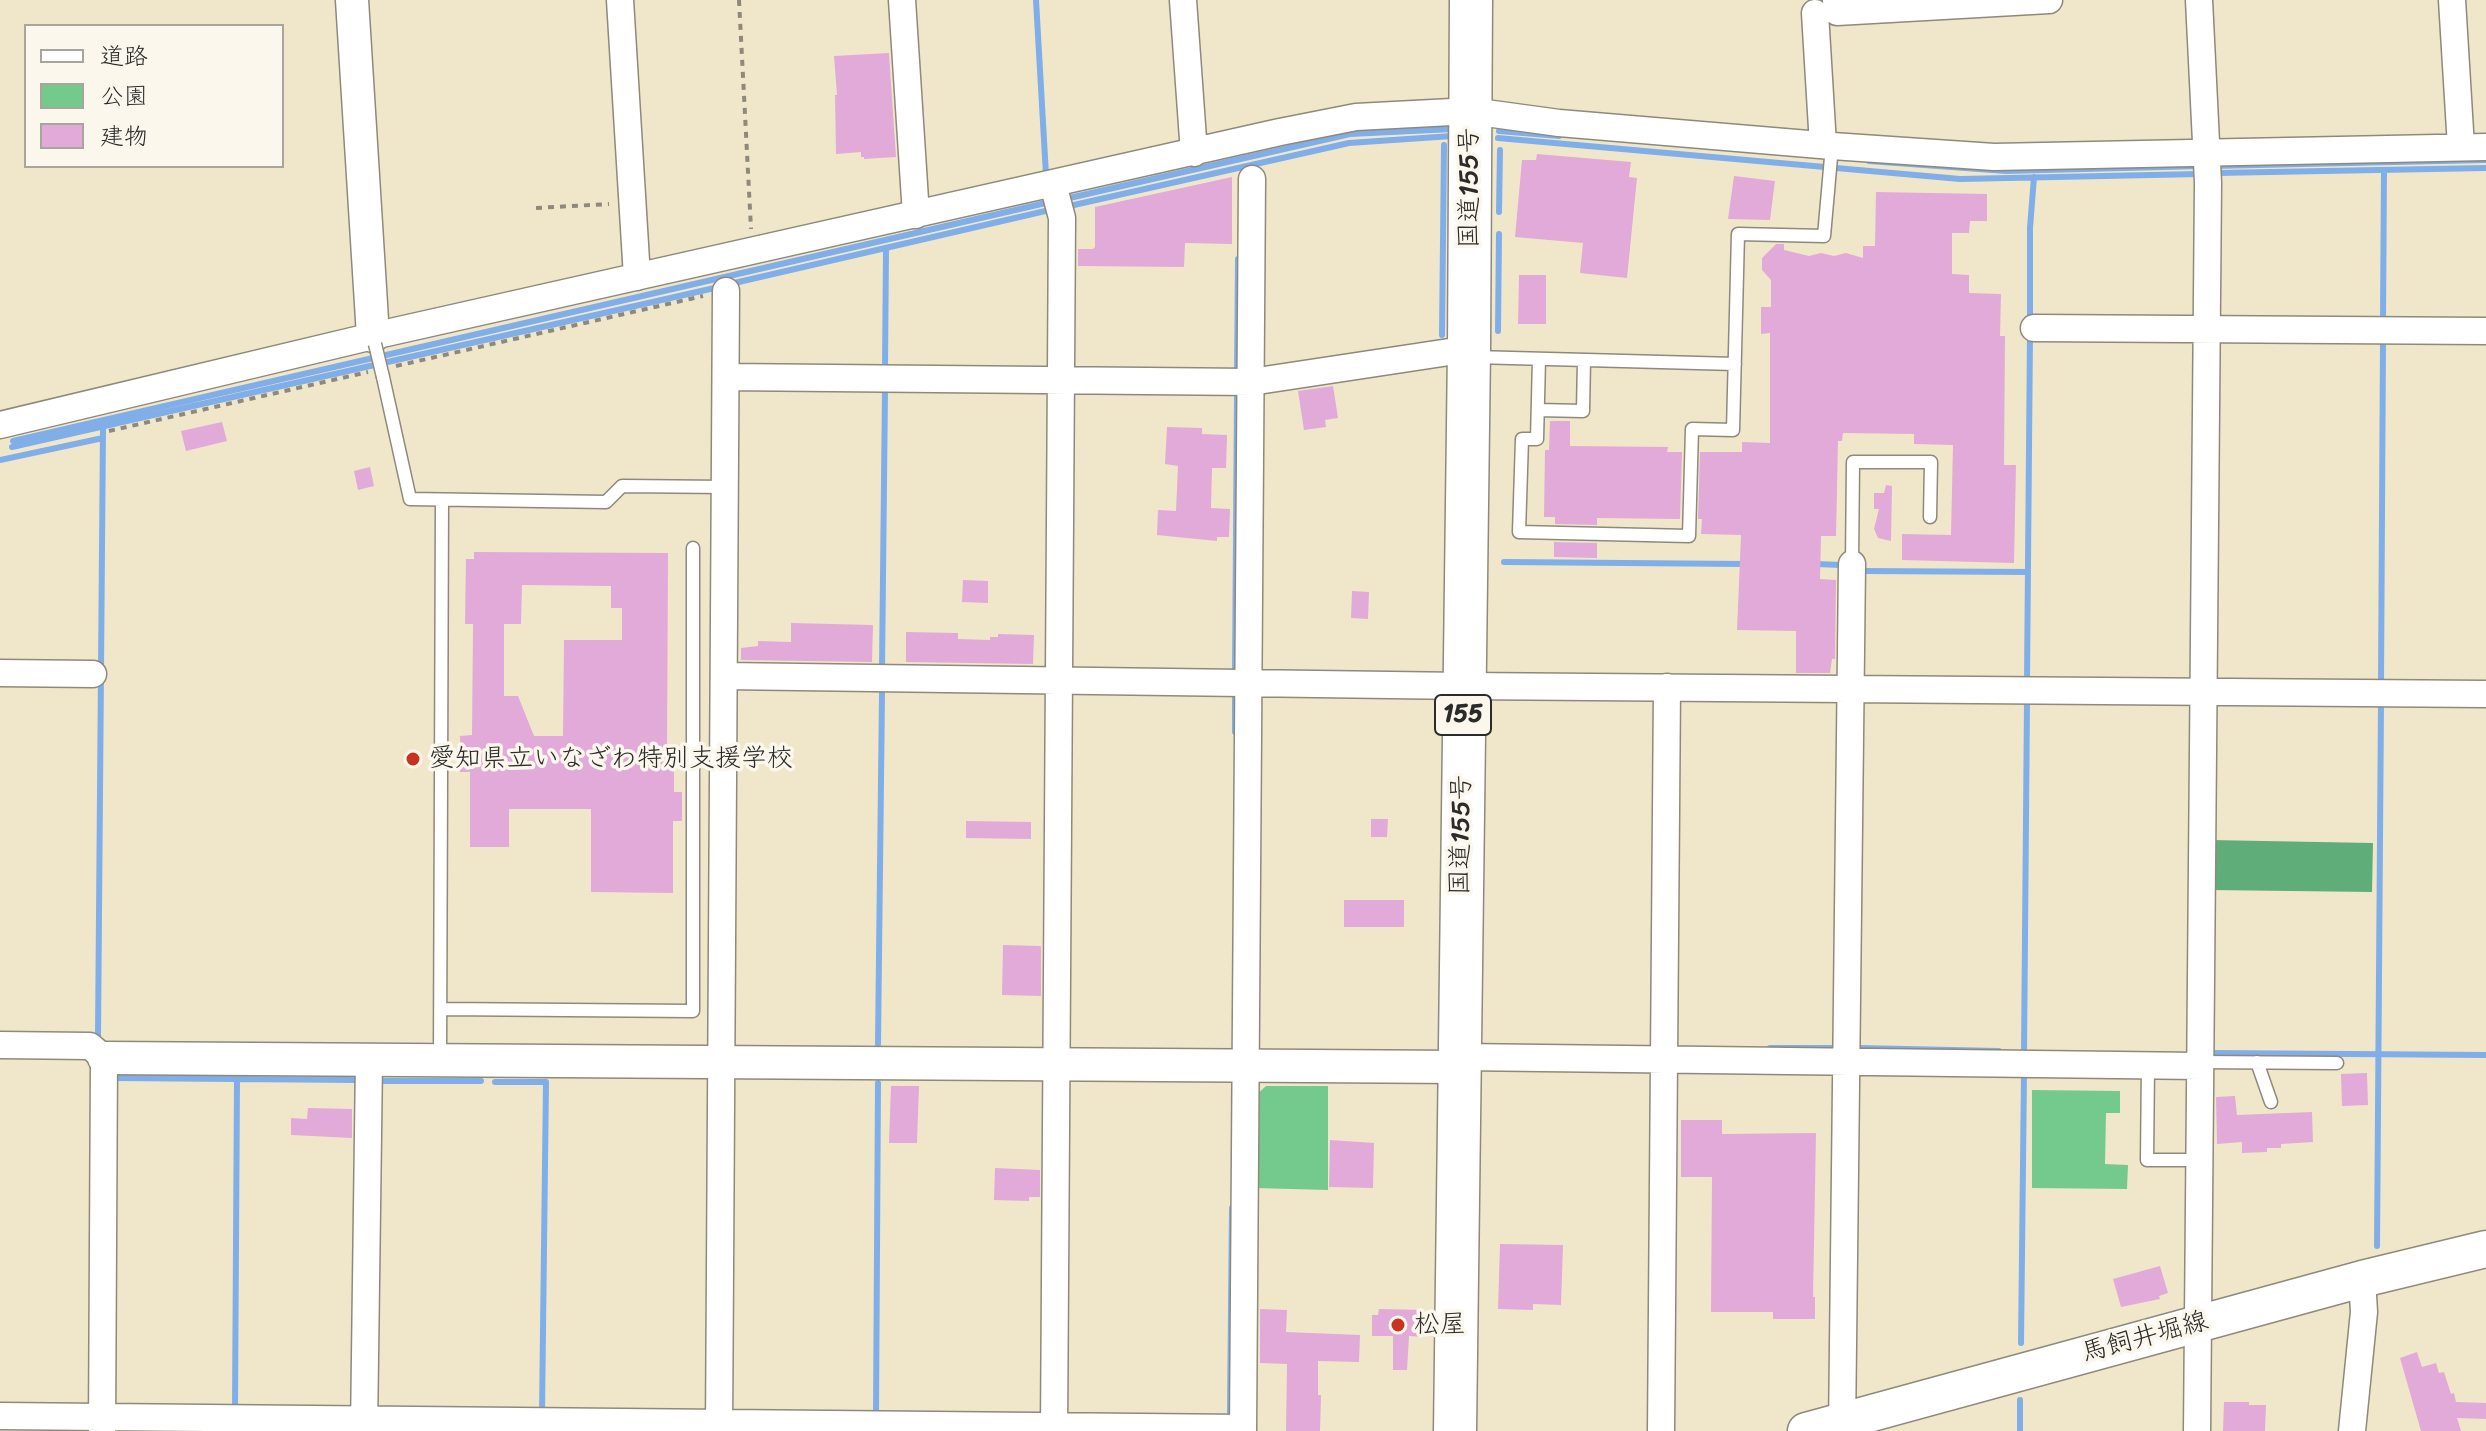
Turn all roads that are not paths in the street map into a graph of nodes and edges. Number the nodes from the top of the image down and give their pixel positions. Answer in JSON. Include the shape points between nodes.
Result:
{"nodes":[{"id":1,"x":352,"y":0,"type":"edge"},
{"id":2,"x":620,"y":0,"type":"edge"},
{"id":3,"x":902,"y":0,"type":"edge"},
{"id":4,"x":1183,"y":0,"type":"edge"},
{"id":5,"x":1471,"y":0,"type":"edge"},
{"id":6,"x":2049,"y":0,"type":"edge"},
{"id":7,"x":2199,"y":0,"type":"edge"},
{"id":8,"x":2452,"y":0,"type":"edge"},
{"id":9,"x":1826,"y":6,"type":"edge"},
{"id":10,"x":1471,"y":111,"type":"junction"},
{"id":11,"x":1829,"y":147,"type":"junction"},
{"id":12,"x":2474,"y":147,"type":"edge"},
{"id":13,"x":1194,"y":153,"type":"junction"},
{"id":14,"x":2208,"y":165,"type":"junction"},
{"id":15,"x":1252,"y":179,"type":"dead end"},
{"id":16,"x":1056,"y":197,"type":"junction"},
{"id":17,"x":916,"y":215,"type":"junction"},
{"id":18,"x":637,"y":277,"type":"junction"},
{"id":19,"x":726,"y":291,"type":"road end"},
{"id":20,"x":2034,"y":328,"type":"dead end"},
{"id":21,"x":2207,"y":329,"type":"junction"},
{"id":22,"x":2486,"y":331,"type":"edge"},
{"id":23,"x":374,"y":340,"type":"junction"},
{"id":24,"x":1469,"y":353,"type":"junction"},
{"id":25,"x":1539,"y":359,"type":"junction"},
{"id":26,"x":1584,"y":360,"type":"junction"},
{"id":27,"x":1735,"y":364,"type":"junction"},
{"id":28,"x":726,"y":377,"type":"junction"},
{"id":29,"x":1061,"y":380,"type":"junction"},
{"id":30,"x":1251,"y":382,"type":"junction"},
{"id":31,"x":1538,"y":410,"type":"junction"},
{"id":32,"x":0,"y":425,"type":"edge"},
{"id":33,"x":726,"y":487,"type":"junction"},
{"id":34,"x":442,"y":500,"type":"junction"},
{"id":35,"x":1930,"y":517,"type":"dead end"},
{"id":36,"x":693,"y":548,"type":"dead end"},
{"id":37,"x":1852,"y":564,"type":"joint"},
{"id":38,"x":0,"y":673,"type":"edge"},
{"id":39,"x":93,"y":674,"type":"dead end"},
{"id":40,"x":725,"y":676,"type":"junction"},
{"id":41,"x":1059,"y":681,"type":"junction"},
{"id":42,"x":1249,"y":683,"type":"junction"},
{"id":43,"x":1464,"y":686,"type":"junction"},
{"id":44,"x":1667,"y":687,"type":"junction"},
{"id":45,"x":1850,"y":689,"type":"junction"},
{"id":46,"x":2203,"y":692,"type":"junction"},
{"id":47,"x":2486,"y":694,"type":"edge"},
{"id":48,"x":441,"y":1009,"type":"junction"},
{"id":49,"x":0,"y":1045,"type":"edge"},
{"id":50,"x":104,"y":1058,"type":"junction"},
{"id":51,"x":369,"y":1060,"type":"junction"},
{"id":52,"x":1664,"y":1060,"type":"junction"},
{"id":53,"x":440,"y":1061,"type":"junction"},
{"id":54,"x":721,"y":1062,"type":"junction"},
{"id":55,"x":1460,"y":1062,"type":"junction"},
{"id":56,"x":1846,"y":1062,"type":"junction"},
{"id":57,"x":2257,"y":1062,"type":"junction"},
{"id":58,"x":2337,"y":1063,"type":"dead end"},
{"id":59,"x":2199,"y":1064,"type":"junction"},
{"id":60,"x":1057,"y":1065,"type":"junction"},
{"id":61,"x":2148,"y":1065,"type":"junction"},
{"id":62,"x":1246,"y":1066,"type":"junction"},
{"id":63,"x":2271,"y":1102,"type":"dead end"},
{"id":64,"x":2198,"y":1160,"type":"junction"},
{"id":65,"x":2486,"y":1249,"type":"edge"},
{"id":66,"x":2362,"y":1279,"type":"junction"},
{"id":67,"x":2197,"y":1324,"type":"junction"},
{"id":68,"x":0,"y":1416,"type":"edge"},
{"id":69,"x":102,"y":1424,"type":"edge"},
{"id":70,"x":365,"y":1425,"type":"edge"},
{"id":71,"x":1842,"y":1426,"type":"edge"},
{"id":72,"x":719,"y":1427,"type":"edge"},
{"id":73,"x":1054,"y":1428,"type":"edge"},
{"id":74,"x":1243,"y":1430,"type":"edge"},
{"id":75,"x":1455,"y":1431,"type":"edge"},
{"id":76,"x":1661,"y":1431,"type":"edge"},
{"id":77,"x":1806,"y":1431,"type":"edge"},
{"id":78,"x":2197,"y":1431,"type":"edge"},
{"id":79,"x":2352,"y":1431,"type":"edge"}],
"edges":[{"from":1,"to":23,"type":"street"},
{"from":2,"to":18,"type":"street"},
{"from":3,"to":17,"type":"street"},
{"from":4,"to":13,"type":"street"},
{"from":5,"to":10,"type":"highway","name":"国道155号","number":"155"},
{"from":6,"to":9,"type":"street"},
{"from":7,"to":14,"type":"street"},
{"from":8,"to":12,"type":"street"},
{"from":9,"to":11,"type":"street"},
{"from":10,"to":11,"type":"street"},
{"from":10,"to":13,"type":"street","via":[[1356,117]]},
{"from":10,"to":24,"type":"highway","name":"国道155号","number":"155"},
{"from":11,"to":14,"type":"street"},
{"from":11,"to":27,"type":"lane","via":[[1824,236],[1738,234]]},
{"from":12,"to":14,"type":"street"},
{"from":13,"to":16,"type":"street"},
{"from":14,"to":21,"type":"street"},
{"from":15,"to":30,"type":"street"},
{"from":16,"to":17,"type":"street"},
{"from":16,"to":29,"type":"street"},
{"from":17,"to":18,"type":"street"},
{"from":18,"to":23,"type":"street"},
{"from":19,"to":28,"type":"street"},
{"from":20,"to":21,"type":"street"},
{"from":21,"to":22,"type":"street"},
{"from":21,"to":46,"type":"street"},
{"from":23,"to":32,"type":"street"},
{"from":23,"to":34,"type":"lane","bridge":true,"via":[[410,499]]},
{"from":24,"to":25,"type":"lane"},
{"from":24,"to":30,"type":"street"},
{"from":24,"to":43,"type":"highway","name":"国道155号","number":"155"},
{"from":25,"to":26,"type":"lane"},
{"from":25,"to":31,"type":"lane"},
{"from":26,"to":27,"type":"lane"},
{"from":26,"to":31,"type":"lane","via":[[1583,411]]},
{"from":27,"to":31,"type":"lane","via":[[1733,430],[1692,429],[1689,536],[1519,532],[1522,439],[1537,439]]},
{"from":28,"to":29,"type":"street"},
{"from":28,"to":33,"type":"street"},
{"from":29,"to":30,"type":"street"},
{"from":29,"to":41,"type":"street"},
{"from":30,"to":42,"type":"street"},
{"from":33,"to":34,"type":"lane","via":[[622,486],[606,502]]},
{"from":33,"to":40,"type":"street"},
{"from":34,"to":48,"type":"lane"},
{"from":35,"to":37,"type":"lane","via":[[1931,462],[1853,462]]},
{"from":36,"to":48,"type":"lane","via":[[693,1011]]},
{"from":37,"to":45,"type":"street"},
{"from":38,"to":39,"type":"street"},
{"from":40,"to":41,"type":"street"},
{"from":40,"to":54,"type":"street"},
{"from":41,"to":42,"type":"street"},
{"from":41,"to":60,"type":"street"},
{"from":42,"to":43,"type":"street"},
{"from":42,"to":62,"type":"street"},
{"from":43,"to":44,"type":"street"},
{"from":43,"to":55,"type":"highway","name":"国道155号","number":"155"},
{"from":44,"to":45,"type":"street"},
{"from":44,"to":52,"type":"street"},
{"from":45,"to":46,"type":"street"},
{"from":45,"to":56,"type":"street"},
{"from":46,"to":47,"type":"street"},
{"from":46,"to":59,"type":"street"},
{"from":48,"to":53,"type":"lane"},
{"from":49,"to":50,"type":"street","via":[[90,1046]]},
{"from":50,"to":51,"type":"street"},
{"from":50,"to":69,"type":"street"},
{"from":51,"to":53,"type":"street"},
{"from":51,"to":70,"type":"street"},
{"from":52,"to":55,"type":"street"},
{"from":52,"to":56,"type":"street"},
{"from":52,"to":76,"type":"street"},
{"from":53,"to":54,"type":"street"},
{"from":54,"to":60,"type":"street"},
{"from":54,"to":72,"type":"street"},
{"from":55,"to":62,"type":"street"},
{"from":55,"to":75,"type":"highway","name":"国道155号","number":"155"},
{"from":56,"to":61,"type":"street"},
{"from":56,"to":71,"type":"street"},
{"from":57,"to":58,"type":"lane"},
{"from":57,"to":59,"type":"lane"},
{"from":57,"to":63,"type":"lane"},
{"from":59,"to":61,"type":"street"},
{"from":59,"to":64,"type":"street"},
{"from":60,"to":62,"type":"street"},
{"from":60,"to":73,"type":"street"},
{"from":61,"to":64,"type":"lane","via":[[2147,1160]]},
{"from":62,"to":74,"type":"street"},
{"from":64,"to":67,"type":"street"},
{"from":65,"to":66,"type":"main road","name":"馬飼井堀線"},
{"from":66,"to":67,"type":"main road","name":"馬飼井堀線"},
{"from":66,"to":79,"type":"street","via":[[2364,1312]]},
{"from":67,"to":71,"type":"main road","name":"馬飼井堀線"},
{"from":67,"to":78,"type":"street"},
{"from":68,"to":69,"type":"street"},
{"from":69,"to":70,"type":"street"},
{"from":70,"to":72,"type":"street"},
{"from":71,"to":77,"type":"main road","name":"馬飼井堀線"},
{"from":72,"to":73,"type":"street"},
{"from":73,"to":74,"type":"street"}]}
